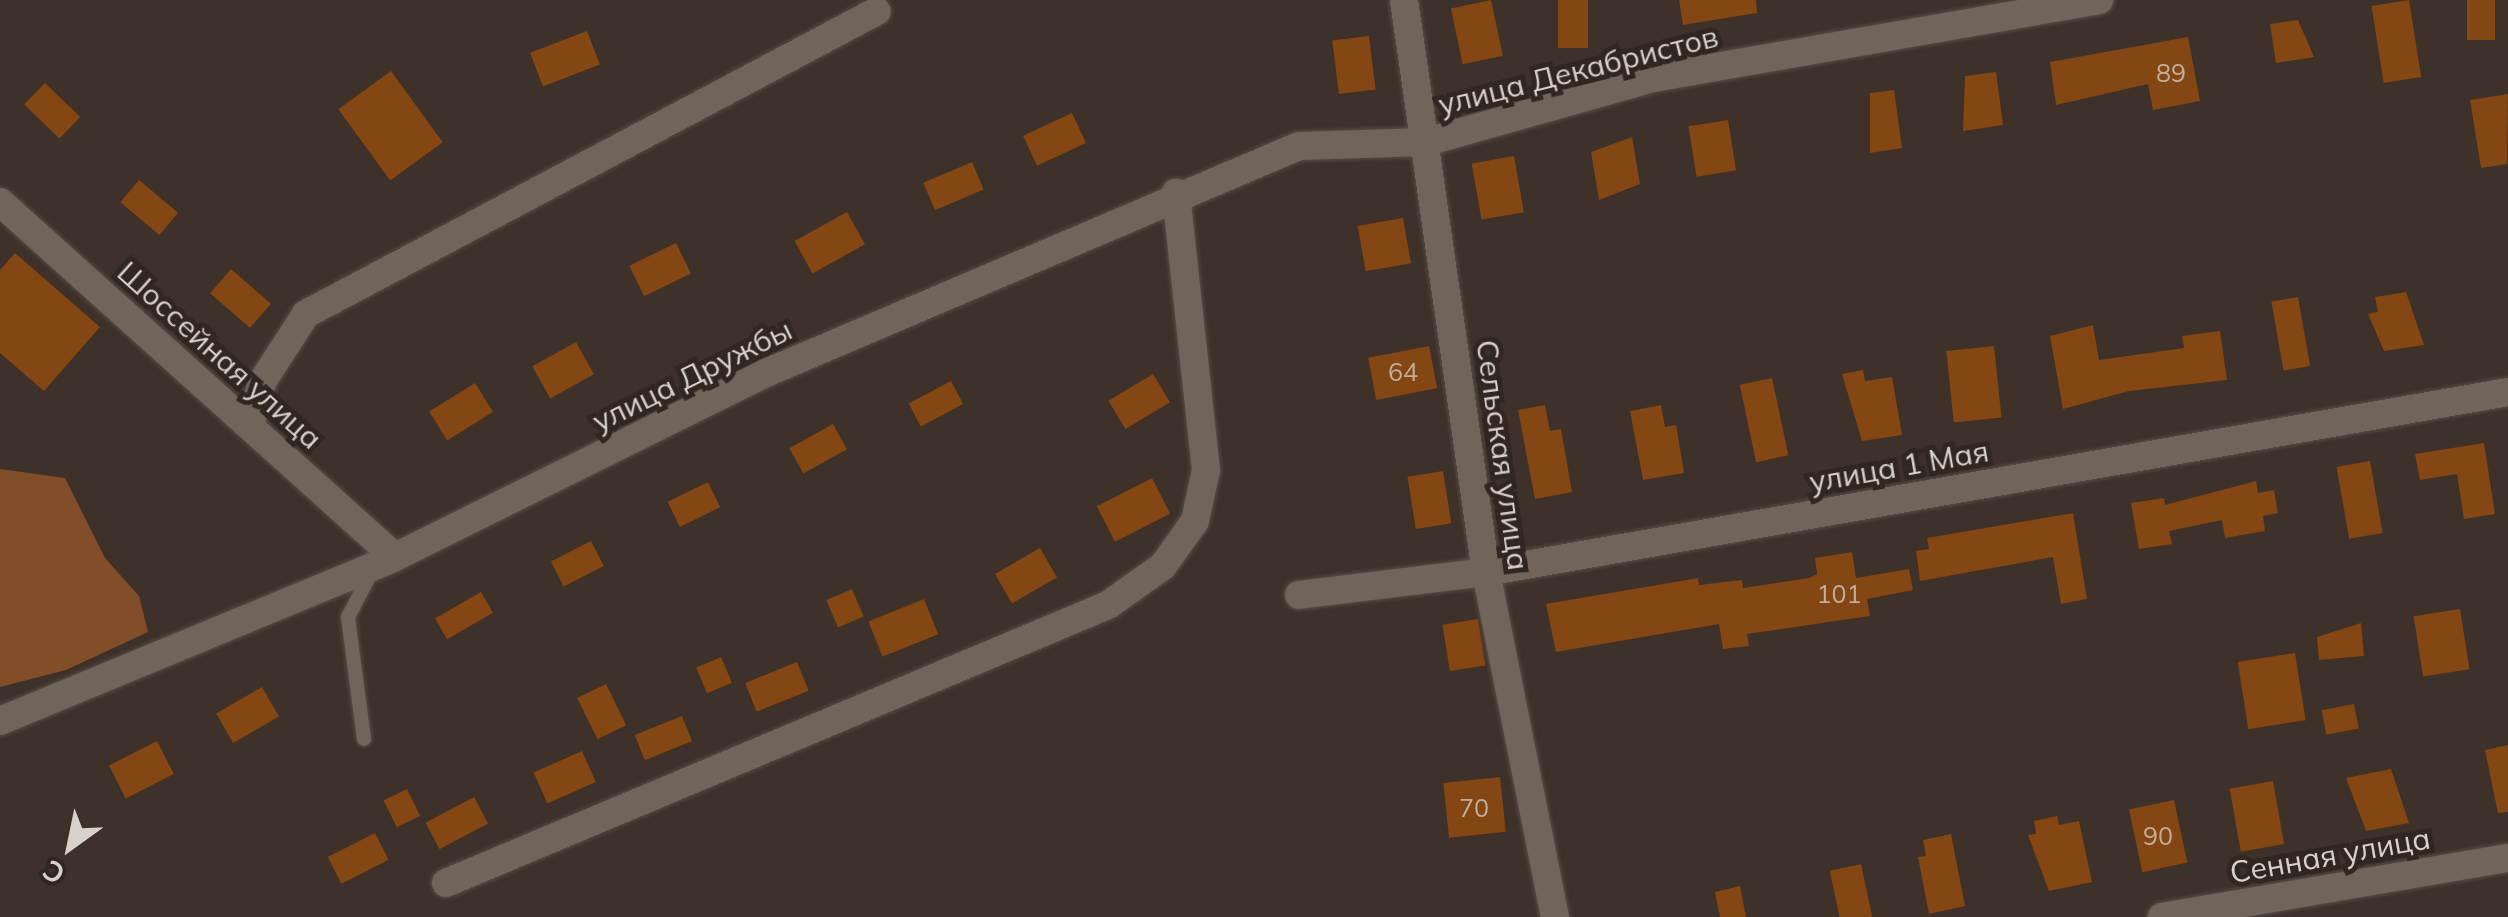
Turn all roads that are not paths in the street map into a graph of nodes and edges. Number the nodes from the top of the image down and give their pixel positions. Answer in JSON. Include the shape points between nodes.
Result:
{"nodes":[{"id":1,"x":1404,"y":0,"type":"edge"},
{"id":2,"x":2100,"y":0,"type":"edge"},
{"id":3,"x":877,"y":11,"type":"dead end"},
{"id":4,"x":1426,"y":142,"type":"junction"},
{"id":5,"x":1176,"y":193,"type":"junction"},
{"id":6,"x":0,"y":202,"type":"edge"},
{"id":7,"x":2508,"y":392,"type":"edge"},
{"id":8,"x":250,"y":426,"type":"junction"},
{"id":9,"x":385,"y":562,"type":"junction"},
{"id":10,"x":1486,"y":572,"type":"junction"},
{"id":11,"x":1299,"y":595,"type":"dead end"},
{"id":12,"x":0,"y":721,"type":"edge"},
{"id":13,"x":364,"y":739,"type":"dead end"},
{"id":14,"x":2508,"y":858,"type":"edge"},
{"id":15,"x":446,"y":883,"type":"dead end"},
{"id":16,"x":1555,"y":917,"type":"edge"},
{"id":17,"x":2162,"y":917,"type":"edge"}],
"edges":[{"from":1,"to":4,"type":"street","name":"Сельская улица"},
{"from":2,"to":4,"type":"street","name":"улица Декабристов","via":[[1653,78]]},
{"from":3,"to":8,"type":"street","via":[[306,314],[262,382]]},
{"from":4,"to":5,"type":"street","name":"улица Дружбы","via":[[1299,146]]},
{"from":4,"to":10,"type":"street","name":"Сельская улица"},
{"from":5,"to":9,"type":"street","name":"улица Дружбы","via":[[766,373]]},
{"from":5,"to":15,"type":"street","via":[[1206,470],[1195,521],[1164,566],[1108,605]]},
{"from":6,"to":8,"type":"street","name":"Шоссейная улица"},
{"from":7,"to":10,"type":"street","name":"улица 1 Мая"},
{"from":8,"to":9,"type":"street","name":"Шоссейная улица"},
{"from":9,"to":12,"type":"street","name":"улица Дружбы"},
{"from":9,"to":13,"type":"lane","via":[[348,617]]},
{"from":10,"to":11,"type":"street","name":"улица 1 Мая"},
{"from":10,"to":16,"type":"street","name":"Сельская улица"},
{"from":14,"to":17,"type":"street","name":"Сенная улица"}]}
